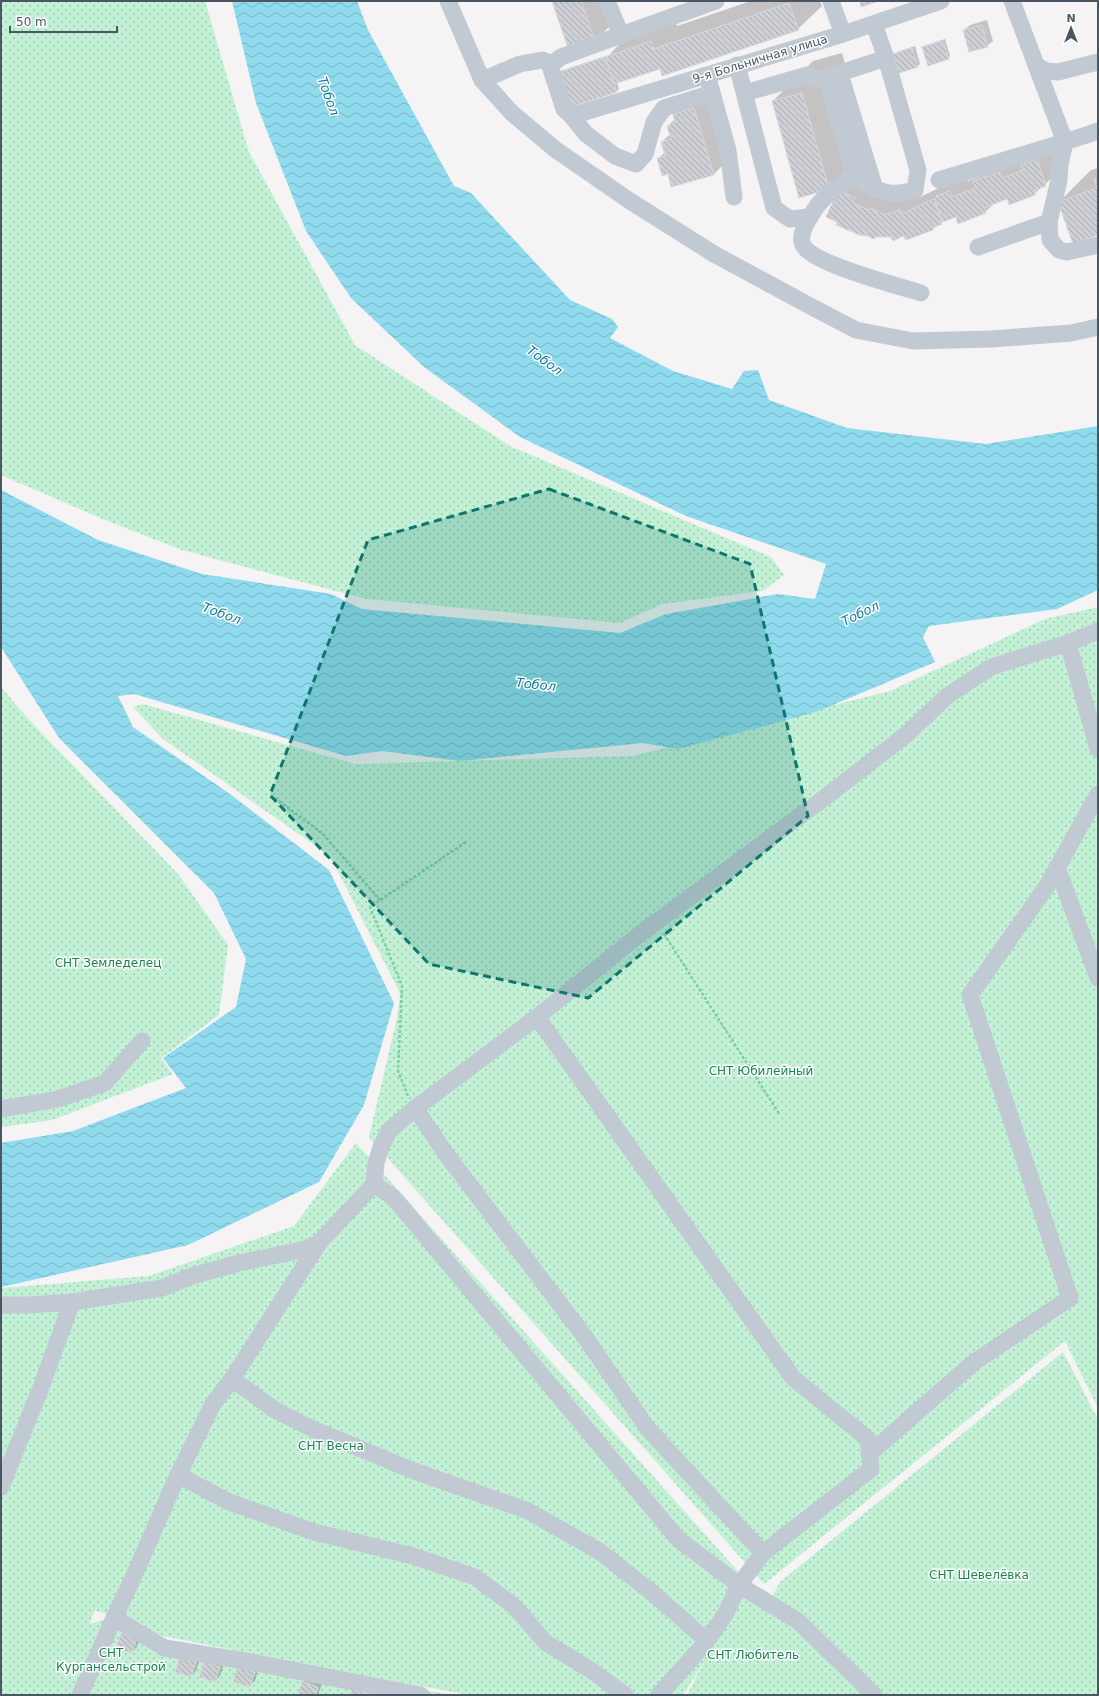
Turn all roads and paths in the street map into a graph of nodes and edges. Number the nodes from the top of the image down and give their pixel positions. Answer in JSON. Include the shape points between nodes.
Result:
{"nodes":[{"id":1,"x":448,"y":1,"type":"edge"},
{"id":2,"x":607,"y":1,"type":"edge"},
{"id":3,"x":716,"y":1,"type":"edge"},
{"id":4,"x":831,"y":1,"type":"edge"},
{"id":5,"x":941,"y":1,"type":"edge"},
{"id":6,"x":1012,"y":1,"type":"edge"},
{"id":7,"x":874,"y":24,"type":"junction"},
{"id":8,"x":843,"y":34,"type":"junction"},
{"id":9,"x":620,"y":35,"type":"junction"},
{"id":10,"x":886,"y":58,"type":"junction"},
{"id":11,"x":1098,"y":62,"type":"edge"},
{"id":12,"x":552,"y":64,"type":"junction"},
{"id":13,"x":737,"y":65,"type":"junction"},
{"id":14,"x":1037,"y":66,"type":"junction"},
{"id":15,"x":707,"y":74,"type":"junction"},
{"id":16,"x":833,"y":76,"type":"junction"},
{"id":17,"x":482,"y":80,"type":"junction"},
{"id":18,"x":745,"y":93,"type":"junction"},
{"id":19,"x":712,"y":94,"type":"junction"},
{"id":20,"x":573,"y":114,"type":"junction"},
{"id":21,"x":1098,"y":131,"type":"edge"},
{"id":22,"x":1064,"y":142,"type":"junction"},
{"id":23,"x":855,"y":178,"type":"junction"},
{"id":24,"x":940,"y":180,"type":"dead end"},
{"id":25,"x":875,"y":189,"type":"junction"},
{"id":26,"x":734,"y":197,"type":"dead end"},
{"id":27,"x":810,"y":217,"type":"junction"},
{"id":28,"x":1049,"y":222,"type":"junction"},
{"id":29,"x":1098,"y":245,"type":"edge"},
{"id":30,"x":978,"y":247,"type":"dead end"},
{"id":31,"x":921,"y":293,"type":"dead end"},
{"id":32,"x":1098,"y":327,"type":"edge"},
{"id":33,"x":1098,"y":631,"type":"edge"},
{"id":34,"x":1068,"y":643,"type":"junction"},
{"id":35,"x":1098,"y":749,"type":"edge"},
{"id":36,"x":1098,"y":794,"type":"edge"},
{"id":37,"x":275,"y":798,"type":"dead end"},
{"id":38,"x":466,"y":842,"type":"dead end"},
{"id":39,"x":1057,"y":867,"type":"junction"},
{"id":40,"x":380,"y":900,"type":"junction"},
{"id":41,"x":656,"y":922,"type":"junction"},
{"id":42,"x":1098,"y":978,"type":"edge"},
{"id":43,"x":537,"y":1017,"type":"junction"},
{"id":44,"x":142,"y":1041,"type":"dead end"},
{"id":45,"x":1,"y":1108,"type":"edge"},
{"id":46,"x":414,"y":1109,"type":"junction"},
{"id":47,"x":780,"y":1115,"type":"dead end"},
{"id":48,"x":374,"y":1184,"type":"junction"},
{"id":49,"x":319,"y":1243,"type":"junction"},
{"id":50,"x":72,"y":1302,"type":"junction"},
{"id":51,"x":1,"y":1306,"type":"edge"},
{"id":52,"x":232,"y":1380,"type":"junction"},
{"id":53,"x":869,"y":1454,"type":"junction"},
{"id":54,"x":178,"y":1474,"type":"junction"},
{"id":55,"x":1,"y":1487,"type":"edge"},
{"id":56,"x":762,"y":1553,"type":"junction"},
{"id":57,"x":739,"y":1585,"type":"junction"},
{"id":58,"x":114,"y":1618,"type":"junction"},
{"id":59,"x":707,"y":1641,"type":"junction"},
{"id":60,"x":80,"y":1695,"type":"edge"},
{"id":61,"x":421,"y":1695,"type":"edge"},
{"id":62,"x":625,"y":1695,"type":"edge"},
{"id":63,"x":659,"y":1695,"type":"edge"},
{"id":64,"x":874,"y":1695,"type":"edge"}],
"edges":[{"from":1,"to":17,"type":"street"},
{"from":2,"to":9,"type":"street"},
{"from":3,"to":9,"type":"street"},
{"from":4,"to":8,"type":"street"},
{"from":5,"to":7,"type":"street","name":"9-я Больничная улица"},
{"from":6,"to":14,"type":"street"},
{"from":7,"to":8,"type":"street","name":"9-я Больничная улица"},
{"from":7,"to":10,"type":"street"},
{"from":8,"to":13,"type":"street","name":"9-я Больничная улица"},
{"from":9,"to":12,"type":"street","via":[[561,57]]},
{"from":10,"to":16,"type":"street"},
{"from":10,"to":25,"type":"street","via":[[918,170],[915,190],[888,194]]},
{"from":11,"to":14,"type":"street","via":[[1058,72],[1047,71]]},
{"from":12,"to":17,"type":"street","via":[[542,60],[520,64]]},
{"from":12,"to":20,"type":"street","via":[[551,69],[564,109]]},
{"from":13,"to":15,"type":"street","name":"9-я Больничная улица"},
{"from":13,"to":18,"type":"street"},
{"from":14,"to":22,"type":"street"},
{"from":15,"to":19,"type":"street"},
{"from":15,"to":20,"type":"street","name":"9-я Больничная улица"},
{"from":16,"to":18,"type":"street","via":[[819,80],[807,75]]},
{"from":16,"to":23,"type":"street"},
{"from":16,"to":25,"type":"street"},
{"from":17,"to":32,"type":"street","via":[[512,114],[556,150],[630,201],[714,254],[856,330],[913,340],[991,339],[1071,333]]},
{"from":18,"to":27,"type":"street","via":[[774,208],[790,219]]},
{"from":19,"to":20,"type":"street","via":[[664,108],[654,122],[645,154],[636,164],[615,156],[586,134]]},
{"from":19,"to":26,"type":"street","via":[[728,150]]},
{"from":21,"to":22,"type":"street"},
{"from":22,"to":24,"type":"street"},
{"from":22,"to":28,"type":"street","via":[[1058,186]]},
{"from":23,"to":25,"type":"street"},
{"from":23,"to":27,"type":"street","via":[[842,183],[822,200]]},
{"from":27,"to":31,"type":"street","via":[[801,238],[803,247],[841,269]]},
{"from":28,"to":29,"type":"street","via":[[1050,240],[1059,250],[1067,252]]},
{"from":28,"to":30,"type":"street"},
{"from":33,"to":34,"type":"street"},
{"from":34,"to":35,"type":"street"},
{"from":34,"to":41,"type":"street","via":[[991,667],[947,696],[895,744]]},
{"from":36,"to":39,"type":"street"},
{"from":37,"to":40,"type":"path","via":[[323,834]]},
{"from":38,"to":40,"type":"path"},
{"from":39,"to":42,"type":"street"},
{"from":39,"to":53,"type":"street","via":[[1047,886],[970,995],[1070,1298],[973,1363]]},
{"from":40,"to":46,"type":"path","via":[[370,907],[402,986],[398,1071]]},
{"from":41,"to":43,"type":"street"},
{"from":41,"to":47,"type":"path"},
{"from":43,"to":46,"type":"street"},
{"from":43,"to":53,"type":"street","via":[[793,1378],[868,1439]]},
{"from":44,"to":45,"type":"street","via":[[105,1083],[58,1099]]},
{"from":46,"to":48,"type":"street","via":[[389,1130],[376,1163]]},
{"from":46,"to":56,"type":"street","via":[[585,1337],[648,1429]]},
{"from":48,"to":49,"type":"street"},
{"from":48,"to":57,"type":"street","via":[[394,1198],[678,1539]]},
{"from":49,"to":50,"type":"street","via":[[302,1250],[239,1262],[162,1288]]},
{"from":49,"to":52,"type":"street"},
{"from":50,"to":51,"type":"street"},
{"from":50,"to":55,"type":"street"},
{"from":52,"to":54,"type":"street","via":[[214,1404]]},
{"from":52,"to":59,"type":"street","via":[[275,1410],[313,1429],[414,1471],[526,1510],[599,1552],[654,1594]]},
{"from":53,"to":56,"type":"street","via":[[871,1469]]},
{"from":54,"to":58,"type":"street"},
{"from":54,"to":62,"type":"street","via":[[236,1505],[314,1532],[413,1556],[475,1577],[514,1606],[546,1643],[591,1670]]},
{"from":56,"to":57,"type":"street"},
{"from":57,"to":59,"type":"street","via":[[726,1613]]},
{"from":57,"to":64,"type":"street","via":[[798,1621]]},
{"from":58,"to":60,"type":"street"},
{"from":58,"to":61,"type":"street","via":[[166,1648]]},
{"from":59,"to":63,"type":"street"}]}
